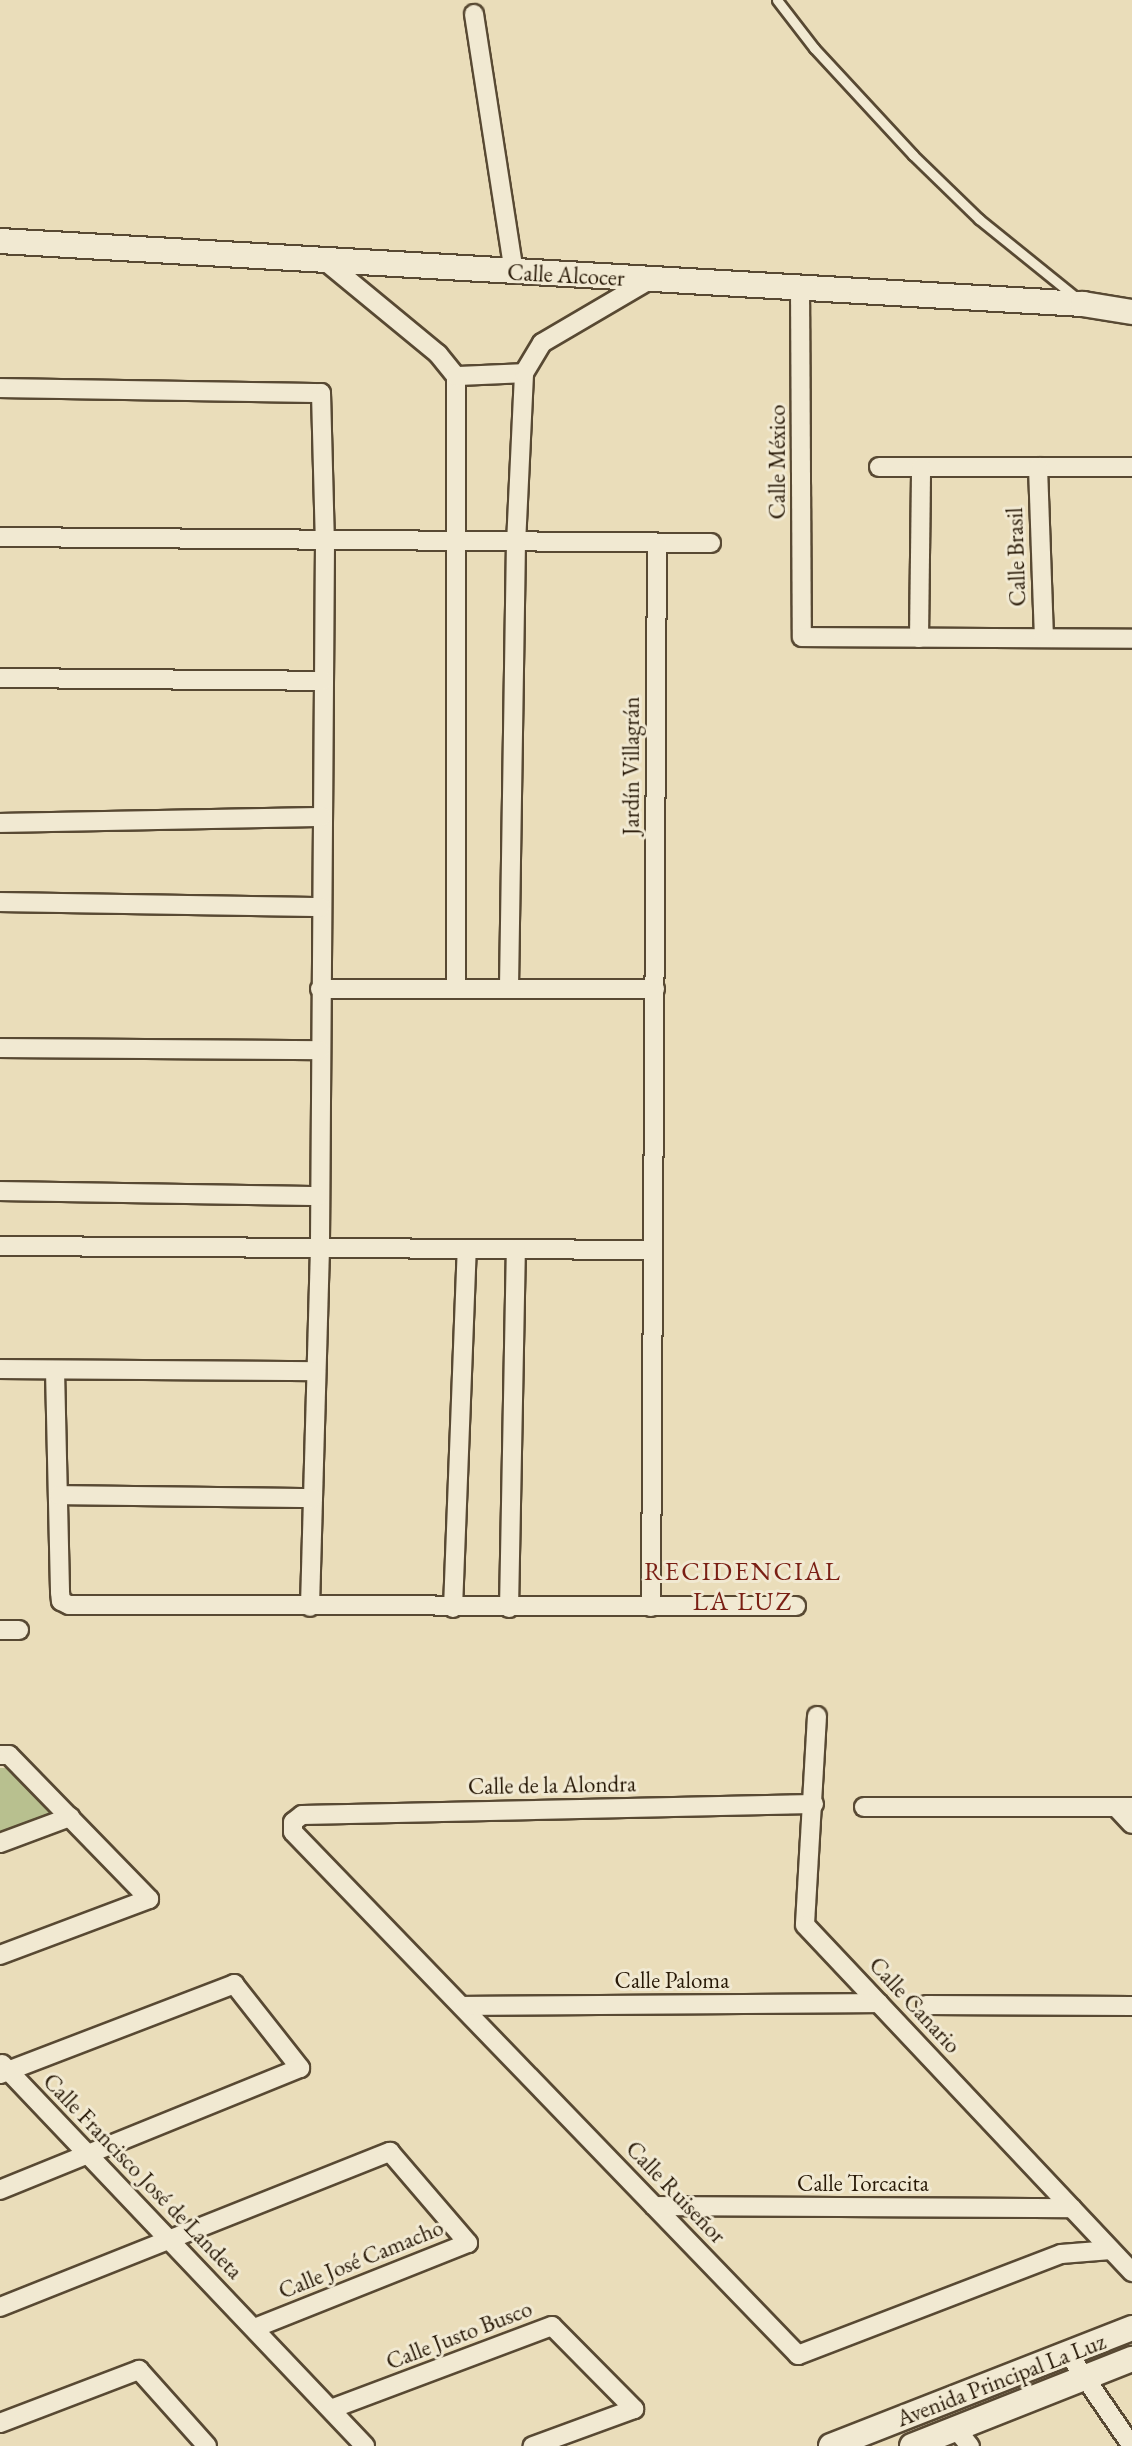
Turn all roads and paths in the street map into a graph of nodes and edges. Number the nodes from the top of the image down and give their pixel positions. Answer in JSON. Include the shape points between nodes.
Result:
{"nodes":[{"id":1,"x":777,"y":0,"type":"edge"},
{"id":2,"x":474,"y":14,"type":"dead end"},
{"id":3,"x":0,"y":241,"type":"edge"},
{"id":4,"x":324,"y":260,"type":"junction"},
{"id":5,"x":514,"y":272,"type":"junction"},
{"id":6,"x":651,"y":279,"type":"junction"},
{"id":7,"x":800,"y":286,"type":"junction"},
{"id":8,"x":1083,"y":304,"type":"junction"},
{"id":9,"x":1132,"y":313,"type":"edge"},
{"id":10,"x":524,"y":373,"type":"junction"},
{"id":11,"x":456,"y":376,"type":"junction"},
{"id":12,"x":0,"y":388,"type":"edge"},
{"id":13,"x":879,"y":467,"type":"dead end"},
{"id":14,"x":921,"y":467,"type":"junction"},
{"id":15,"x":1038,"y":467,"type":"junction"},
{"id":16,"x":1132,"y":467,"type":"edge"},
{"id":17,"x":0,"y":537,"type":"edge"},
{"id":18,"x":453,"y":541,"type":"junction"},
{"id":19,"x":325,"y":543,"type":"junction"},
{"id":20,"x":657,"y":543,"type":"junction"},
{"id":21,"x":711,"y":543,"type":"dead end"},
{"id":22,"x":516,"y":544,"type":"junction"},
{"id":23,"x":802,"y":637,"type":"joint"},
{"id":24,"x":919,"y":638,"type":"junction"},
{"id":25,"x":1044,"y":638,"type":"junction"},
{"id":26,"x":1132,"y":639,"type":"edge"},
{"id":27,"x":0,"y":678,"type":"edge"},
{"id":28,"x":323,"y":681,"type":"junction"},
{"id":29,"x":322,"y":817,"type":"junction"},
{"id":30,"x":0,"y":823,"type":"edge"},
{"id":31,"x":0,"y":902,"type":"edge"},
{"id":32,"x":321,"y":907,"type":"junction"},
{"id":33,"x":456,"y":987,"type":"junction"},
{"id":34,"x":509,"y":987,"type":"junction"},
{"id":35,"x":320,"y":989,"type":"junction"},
{"id":36,"x":655,"y":989,"type":"junction"},
{"id":37,"x":0,"y":1048,"type":"edge"},
{"id":38,"x":320,"y":1050,"type":"junction"},
{"id":39,"x":0,"y":1191,"type":"edge"},
{"id":40,"x":318,"y":1196,"type":"junction"},
{"id":41,"x":0,"y":1246,"type":"edge"},
{"id":42,"x":320,"y":1248,"type":"junction"},
{"id":43,"x":467,"y":1248,"type":"junction"},
{"id":44,"x":516,"y":1249,"type":"junction"},
{"id":45,"x":653,"y":1250,"type":"junction"},
{"id":46,"x":0,"y":1369,"type":"edge"},
{"id":47,"x":55,"y":1370,"type":"junction"},
{"id":48,"x":316,"y":1371,"type":"junction"},
{"id":49,"x":59,"y":1496,"type":"junction"},
{"id":50,"x":313,"y":1498,"type":"junction"},
{"id":51,"x":310,"y":1606,"type":"junction"},
{"id":52,"x":796,"y":1606,"type":"dead end"},
{"id":53,"x":651,"y":1607,"type":"junction"},
{"id":54,"x":453,"y":1608,"type":"junction"},
{"id":55,"x":509,"y":1608,"type":"junction"},
{"id":56,"x":0,"y":1630,"type":"edge"},
{"id":57,"x":19,"y":1630,"type":"dead end"},
{"id":58,"x":817,"y":1716,"type":"dead end"},
{"id":59,"x":0,"y":1755,"type":"edge"},
{"id":60,"x":814,"y":1804,"type":"junction"},
{"id":61,"x":864,"y":1807,"type":"dead end"},
{"id":62,"x":1124,"y":1807,"type":"edge"},
{"id":63,"x":70,"y":1817,"type":"junction"},
{"id":64,"x":293,"y":1822,"type":"joint"},
{"id":65,"x":1132,"y":1824,"type":"edge"},
{"id":66,"x":0,"y":1843,"type":"edge"},
{"id":67,"x":0,"y":1955,"type":"edge"},
{"id":68,"x":879,"y":2003,"type":"junction"},
{"id":69,"x":926,"y":2005,"type":"dead end"},
{"id":70,"x":464,"y":2006,"type":"junction"},
{"id":71,"x":1132,"y":2006,"type":"edge"},
{"id":72,"x":3,"y":2068,"type":"edge"},
{"id":73,"x":89,"y":2154,"type":"junction"},
{"id":74,"x":0,"y":2189,"type":"edge"},
{"id":75,"x":654,"y":2206,"type":"junction"},
{"id":76,"x":1072,"y":2208,"type":"junction"},
{"id":77,"x":171,"y":2240,"type":"junction"},
{"id":78,"x":1111,"y":2250,"type":"junction"},
{"id":79,"x":1132,"y":2272,"type":"edge"},
{"id":80,"x":0,"y":2307,"type":"edge"},
{"id":81,"x":254,"y":2328,"type":"junction"},
{"id":82,"x":1132,"y":2329,"type":"edge"},
{"id":83,"x":1068,"y":2353,"type":"junction"},
{"id":84,"x":1132,"y":2359,"type":"edge"},
{"id":85,"x":1084,"y":2377,"type":"junction"},
{"id":86,"x":331,"y":2409,"type":"junction"},
{"id":87,"x":0,"y":2423,"type":"edge"},
{"id":88,"x":963,"y":2437,"type":"edge"},
{"id":89,"x":207,"y":2446,"type":"edge"},
{"id":90,"x":365,"y":2446,"type":"edge"},
{"id":91,"x":533,"y":2446,"type":"edge"},
{"id":92,"x":834,"y":2446,"type":"edge"},
{"id":93,"x":912,"y":2446,"type":"edge"},
{"id":94,"x":1132,"y":2446,"type":"edge"}],
"edges":[{"from":1,"to":8,"type":"lane","via":[[814,48],[913,155],[979,219]]},
{"from":2,"to":5,"type":"street"},
{"from":3,"to":4,"type":"street","name":"Calle Alcocer"},
{"from":4,"to":5,"type":"street","name":"Calle Alcocer"},
{"from":4,"to":11,"type":"street","via":[[438,354]]},
{"from":5,"to":6,"type":"street","name":"Calle Alcocer"},
{"from":6,"to":7,"type":"street","name":"Calle Alcocer"},
{"from":6,"to":10,"type":"street","via":[[542,343]]},
{"from":7,"to":8,"type":"street","name":"Calle Alcocer"},
{"from":7,"to":23,"type":"street","name":"Calle México"},
{"from":8,"to":9,"type":"street","name":"Calle Alcocer"},
{"from":10,"to":11,"type":"street"},
{"from":10,"to":22,"type":"street"},
{"from":11,"to":18,"type":"street"},
{"from":12,"to":19,"type":"street","via":[[321,393]]},
{"from":13,"to":14,"type":"street"},
{"from":14,"to":15,"type":"street"},
{"from":14,"to":24,"type":"street"},
{"from":15,"to":16,"type":"street"},
{"from":15,"to":25,"type":"street","name":"Calle Brasil"},
{"from":17,"to":19,"type":"street"},
{"from":18,"to":19,"type":"street"},
{"from":18,"to":22,"type":"street"},
{"from":18,"to":33,"type":"street"},
{"from":19,"to":28,"type":"street"},
{"from":20,"to":21,"type":"street"},
{"from":20,"to":22,"type":"street"},
{"from":20,"to":36,"type":"street","name":"Jardín Villagrán"},
{"from":22,"to":34,"type":"street"},
{"from":23,"to":24,"type":"street","name":"Calle Brasil"},
{"from":24,"to":25,"type":"street","name":"Calle Brasil"},
{"from":25,"to":26,"type":"street"},
{"from":27,"to":28,"type":"street"},
{"from":28,"to":29,"type":"street"},
{"from":29,"to":30,"type":"street"},
{"from":29,"to":32,"type":"street"},
{"from":31,"to":32,"type":"street"},
{"from":32,"to":35,"type":"street"},
{"from":33,"to":34,"type":"street"},
{"from":33,"to":35,"type":"street"},
{"from":34,"to":36,"type":"street"},
{"from":35,"to":38,"type":"street"},
{"from":36,"to":45,"type":"street","name":"Jardín Villagrán"},
{"from":37,"to":38,"type":"street"},
{"from":38,"to":40,"type":"street"},
{"from":39,"to":40,"type":"street"},
{"from":40,"to":42,"type":"street"},
{"from":41,"to":42,"type":"street"},
{"from":42,"to":43,"type":"street"},
{"from":42,"to":48,"type":"street"},
{"from":43,"to":44,"type":"street"},
{"from":43,"to":54,"type":"street"},
{"from":44,"to":45,"type":"street"},
{"from":44,"to":55,"type":"street"},
{"from":45,"to":53,"type":"street","name":"Jardín Villagrán"},
{"from":46,"to":47,"type":"street"},
{"from":47,"to":48,"type":"street"},
{"from":47,"to":49,"type":"street"},
{"from":48,"to":50,"type":"street"},
{"from":49,"to":50,"type":"street"},
{"from":49,"to":51,"type":"street","via":[[60,1592],[61,1601],[69,1605]]},
{"from":50,"to":51,"type":"street"},
{"from":51,"to":54,"type":"street"},
{"from":52,"to":53,"type":"street"},
{"from":53,"to":55,"type":"street"},
{"from":54,"to":55,"type":"street"},
{"from":56,"to":57,"type":"street"},
{"from":58,"to":60,"type":"street","name":"Calle Canario"},
{"from":59,"to":63,"type":"street","via":[[9,1755]]},
{"from":60,"to":64,"type":"street","name":"Calle de la Alondra","via":[[302,1815]]},
{"from":60,"to":68,"type":"street","name":"Calle Canario","via":[[806,1924]]},
{"from":61,"to":62,"type":"street"},
{"from":62,"to":65,"type":"street"},
{"from":63,"to":66,"type":"street"},
{"from":63,"to":67,"type":"street","via":[[149,1899]]},
{"from":64,"to":70,"type":"street","name":"Calle Ruiseñor","via":[[293,1832]]},
{"from":68,"to":70,"type":"street","name":"Calle Paloma"},
{"from":68,"to":76,"type":"street","name":"Calle Canario"},
{"from":69,"to":71,"type":"street"},
{"from":70,"to":75,"type":"street","name":"Calle Ruiseñor"},
{"from":72,"to":73,"type":"street","name":"Calle Francisco José de Landeta"},
{"from":72,"to":73,"type":"street","via":[[234,1984],[300,2068]]},
{"from":73,"to":74,"type":"street"},
{"from":73,"to":77,"type":"street","name":"Calle Francisco José de Landeta"},
{"from":75,"to":76,"type":"street","name":"Calle Torcacita"},
{"from":75,"to":78,"type":"street","name":"Calle Ruiseñor","via":[[798,2355],[1060,2254]]},
{"from":76,"to":78,"type":"street","name":"Calle Canario"},
{"from":77,"to":80,"type":"street"},
{"from":77,"to":81,"type":"street","name":"Calle Francisco José de Landeta"},
{"from":77,"to":81,"type":"street","name":"Calle José Camacho","via":[[390,2152],[468,2243]]},
{"from":78,"to":79,"type":"street","name":"Calle Canario"},
{"from":81,"to":86,"type":"street","name":"Calle Francisco José de Landeta"},
{"from":82,"to":83,"type":"street","name":"Avenida Principal La Luz"},
{"from":83,"to":85,"type":"street"},
{"from":83,"to":92,"type":"street","name":"Avenida Principal La Luz"},
{"from":84,"to":85,"type":"street","name":"Avenida Principal La Luz"},
{"from":85,"to":88,"type":"street","name":"Avenida Principal La Luz"},
{"from":85,"to":94,"type":"street"},
{"from":86,"to":90,"type":"street","name":"Calle Francisco José de Landeta"},
{"from":86,"to":91,"type":"street","name":"Calle Justo Busco","via":[[552,2326],[634,2409]]},
{"from":87,"to":89,"type":"street","via":[[139,2370]]},
{"from":88,"to":93,"type":"street","name":"Avenida Principal La Luz"}]}
